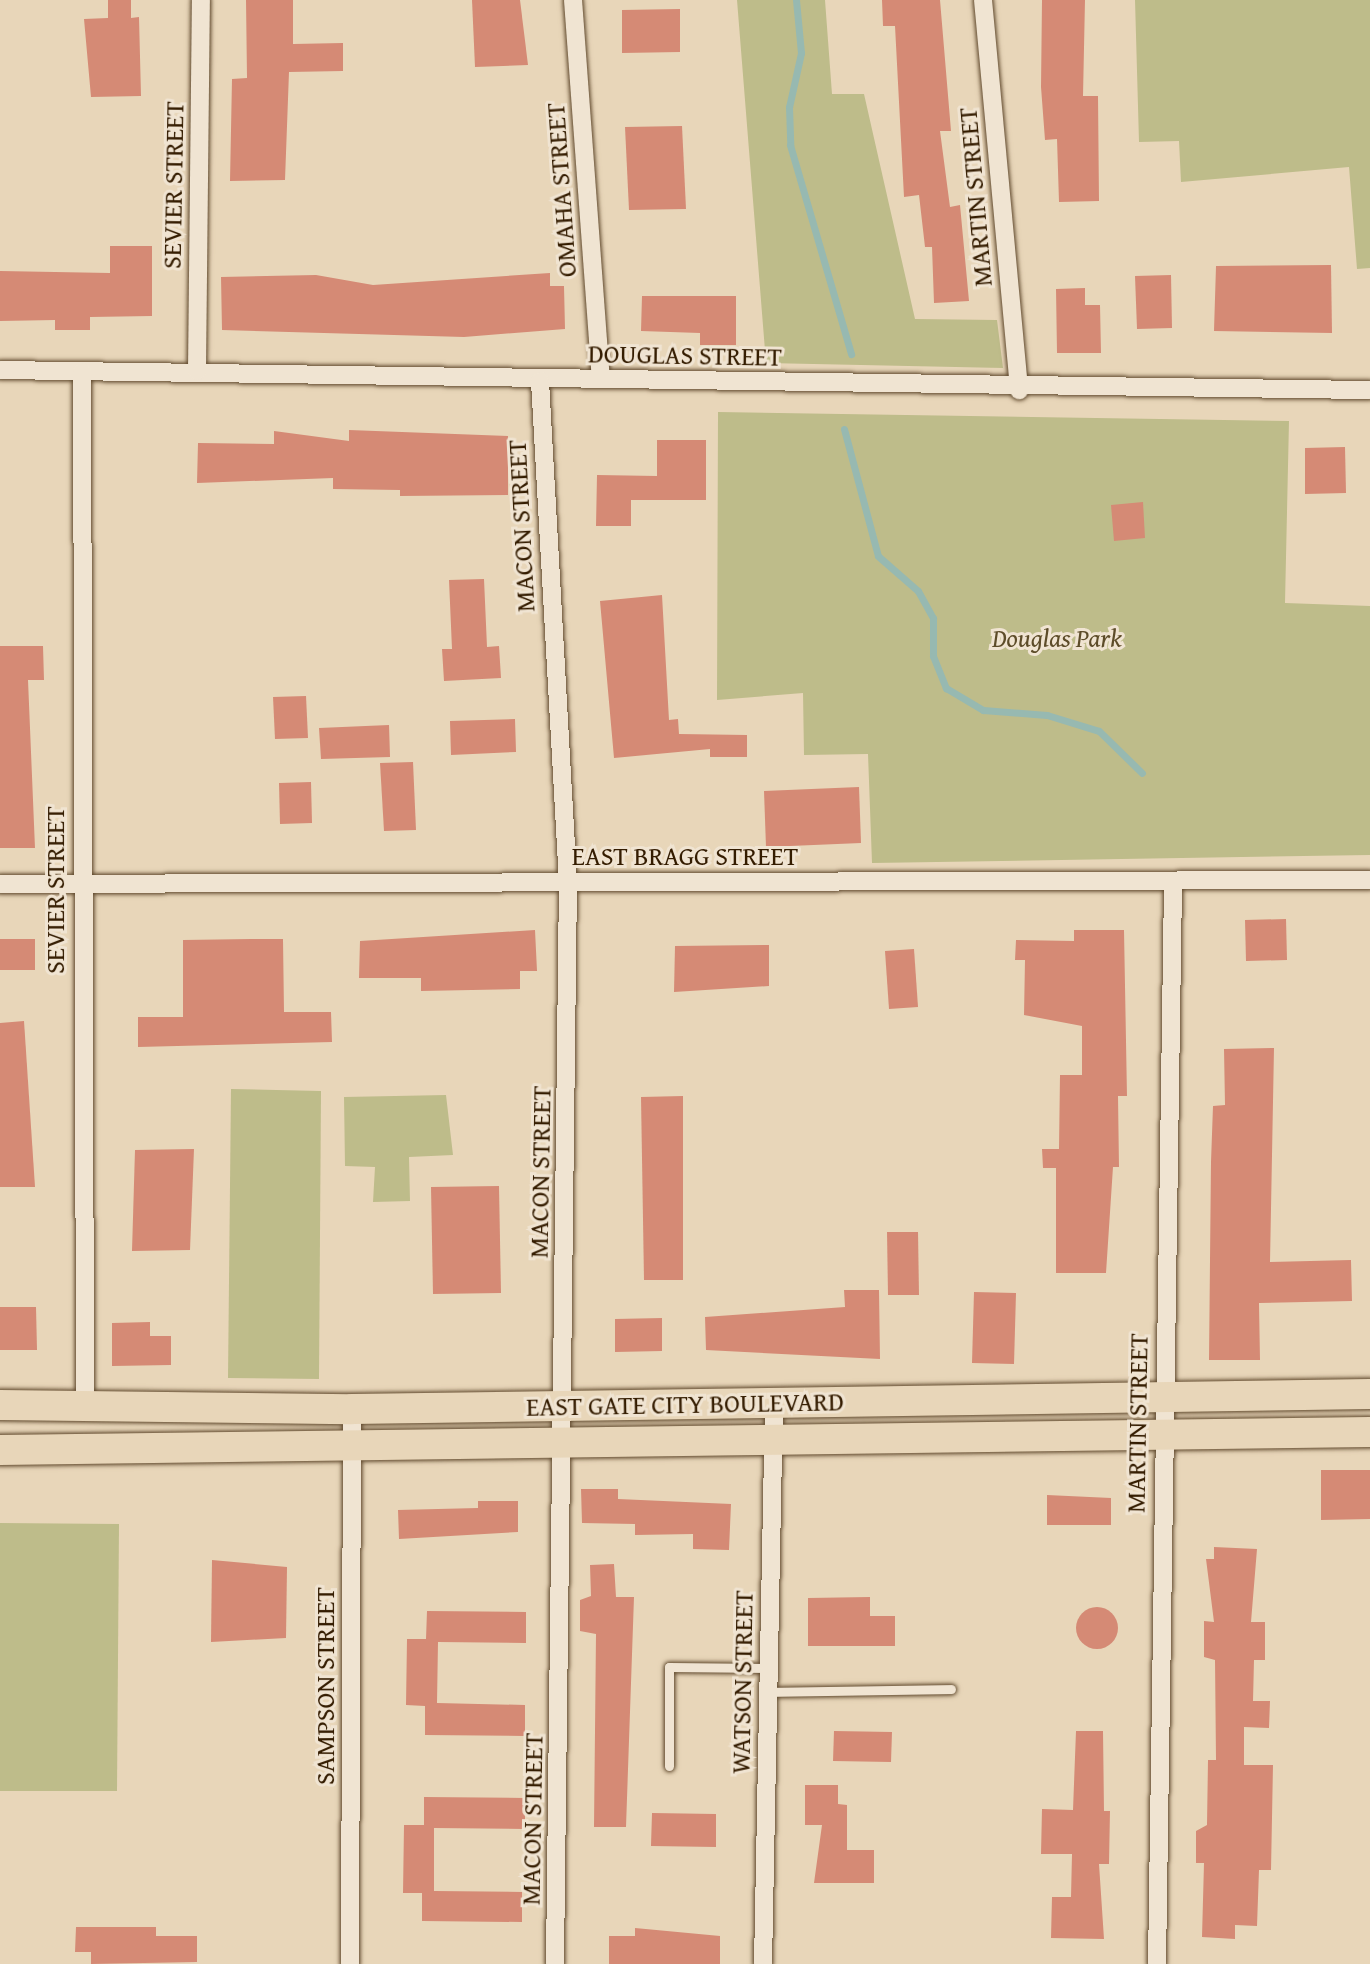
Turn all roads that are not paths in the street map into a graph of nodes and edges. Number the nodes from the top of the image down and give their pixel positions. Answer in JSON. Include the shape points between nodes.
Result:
{"nodes":[{"id":1,"x":201,"y":0,"type":"edge"},
{"id":2,"x":573,"y":0,"type":"edge"},
{"id":3,"x":983,"y":0,"type":"edge"},
{"id":4,"x":0,"y":370,"type":"edge"},
{"id":5,"x":197,"y":371,"type":"junction"},
{"id":6,"x":82,"y":372,"type":"junction"},
{"id":7,"x":601,"y":377,"type":"junction"},
{"id":8,"x":540,"y":381,"type":"junction"},
{"id":9,"x":1019,"y":390,"type":"junction"},
{"id":10,"x":1370,"y":390,"type":"edge"},
{"id":11,"x":1370,"y":880,"type":"edge"},
{"id":12,"x":568,"y":882,"type":"junction"},
{"id":13,"x":1173,"y":882,"type":"junction"},
{"id":14,"x":81,"y":883,"type":"junction"},
{"id":15,"x":0,"y":884,"type":"edge"},
{"id":16,"x":1370,"y":1394,"type":"edge"},
{"id":17,"x":1163,"y":1396,"type":"junction"},
{"id":18,"x":774,"y":1402,"type":"junction"},
{"id":19,"x":0,"y":1405,"type":"edge"},
{"id":20,"x":563,"y":1406,"type":"junction"},
{"id":21,"x":85,"y":1407,"type":"junction"},
{"id":22,"x":352,"y":1409,"type":"junction"},
{"id":23,"x":1370,"y":1432,"type":"edge"},
{"id":24,"x":1162,"y":1435,"type":"junction"},
{"id":25,"x":773,"y":1440,"type":"junction"},
{"id":26,"x":563,"y":1444,"type":"junction"},
{"id":27,"x":353,"y":1446,"type":"junction"},
{"id":28,"x":0,"y":1450,"type":"edge"},
{"id":29,"x":768,"y":1668,"type":"junction"},
{"id":30,"x":951,"y":1689,"type":"dead end"},
{"id":31,"x":768,"y":1692,"type":"junction"},
{"id":32,"x":669,"y":1766,"type":"dead end"},
{"id":33,"x":350,"y":1964,"type":"edge"},
{"id":34,"x":555,"y":1964,"type":"edge"},
{"id":35,"x":763,"y":1964,"type":"edge"},
{"id":36,"x":1157,"y":1964,"type":"edge"}],
"edges":[{"from":1,"to":5,"type":"street","name":"SEVIER STREET"},
{"from":2,"to":7,"type":"street","name":"OMAHA STREET"},
{"from":3,"to":9,"type":"street","name":"MARTIN STREET"},
{"from":4,"to":6,"type":"street","name":"DOUGLAS STREET"},
{"from":5,"to":6,"type":"street","name":"DOUGLAS STREET"},
{"from":5,"to":8,"type":"street","name":"DOUGLAS STREET"},
{"from":6,"to":14,"type":"street","name":"SEVIER STREET"},
{"from":7,"to":8,"type":"street","name":"DOUGLAS STREET"},
{"from":7,"to":9,"type":"street","name":"DOUGLAS STREET"},
{"from":8,"to":12,"type":"street","name":"MACON STREET"},
{"from":9,"to":10,"type":"street","name":"DOUGLAS STREET"},
{"from":11,"to":13,"type":"street","name":"EAST BRAGG STREET"},
{"from":12,"to":13,"type":"street","name":"EAST BRAGG STREET"},
{"from":12,"to":14,"type":"street","name":"EAST BRAGG STREET"},
{"from":12,"to":20,"type":"street","name":"MACON STREET"},
{"from":13,"to":17,"type":"street","name":"MARTIN STREET"},
{"from":14,"to":15,"type":"street","name":"EAST BRAGG STREET"},
{"from":14,"to":21,"type":"street","name":"SEVIER STREET"},
{"from":16,"to":17,"type":"main road","name":"EAST GATE CITY BOULEVARD"},
{"from":17,"to":18,"type":"main road","name":"EAST GATE CITY BOULEVARD"},
{"from":17,"to":24,"type":"street","name":"MARTIN STREET"},
{"from":18,"to":20,"type":"main road","name":"EAST GATE CITY BOULEVARD"},
{"from":18,"to":25,"type":"street","name":"WATSON STREET"},
{"from":19,"to":21,"type":"main road","name":"EAST GATE CITY BOULEVARD"},
{"from":20,"to":22,"type":"main road","name":"EAST GATE CITY BOULEVARD"},
{"from":20,"to":26,"type":"street","name":"MACON STREET"},
{"from":21,"to":22,"type":"main road","name":"EAST GATE CITY BOULEVARD"},
{"from":22,"to":27,"type":"street","name":"SAMPSON STREET"},
{"from":23,"to":24,"type":"main road","name":"EAST GATE CITY BOULEVARD"},
{"from":24,"to":25,"type":"main road","name":"EAST GATE CITY BOULEVARD"},
{"from":24,"to":36,"type":"street","name":"MARTIN STREET"},
{"from":25,"to":26,"type":"main road","name":"EAST GATE CITY BOULEVARD"},
{"from":25,"to":29,"type":"street","name":"WATSON STREET"},
{"from":26,"to":27,"type":"main road","name":"EAST GATE CITY BOULEVARD"},
{"from":26,"to":34,"type":"street","name":"MACON STREET"},
{"from":27,"to":28,"type":"main road","name":"EAST GATE CITY BOULEVARD"},
{"from":27,"to":33,"type":"street","name":"SAMPSON STREET"},
{"from":29,"to":31,"type":"street","name":"WATSON STREET"},
{"from":29,"to":32,"type":"lane","via":[[669,1667]]},
{"from":30,"to":31,"type":"lane"},
{"from":31,"to":35,"type":"street","name":"WATSON STREET"}]}
